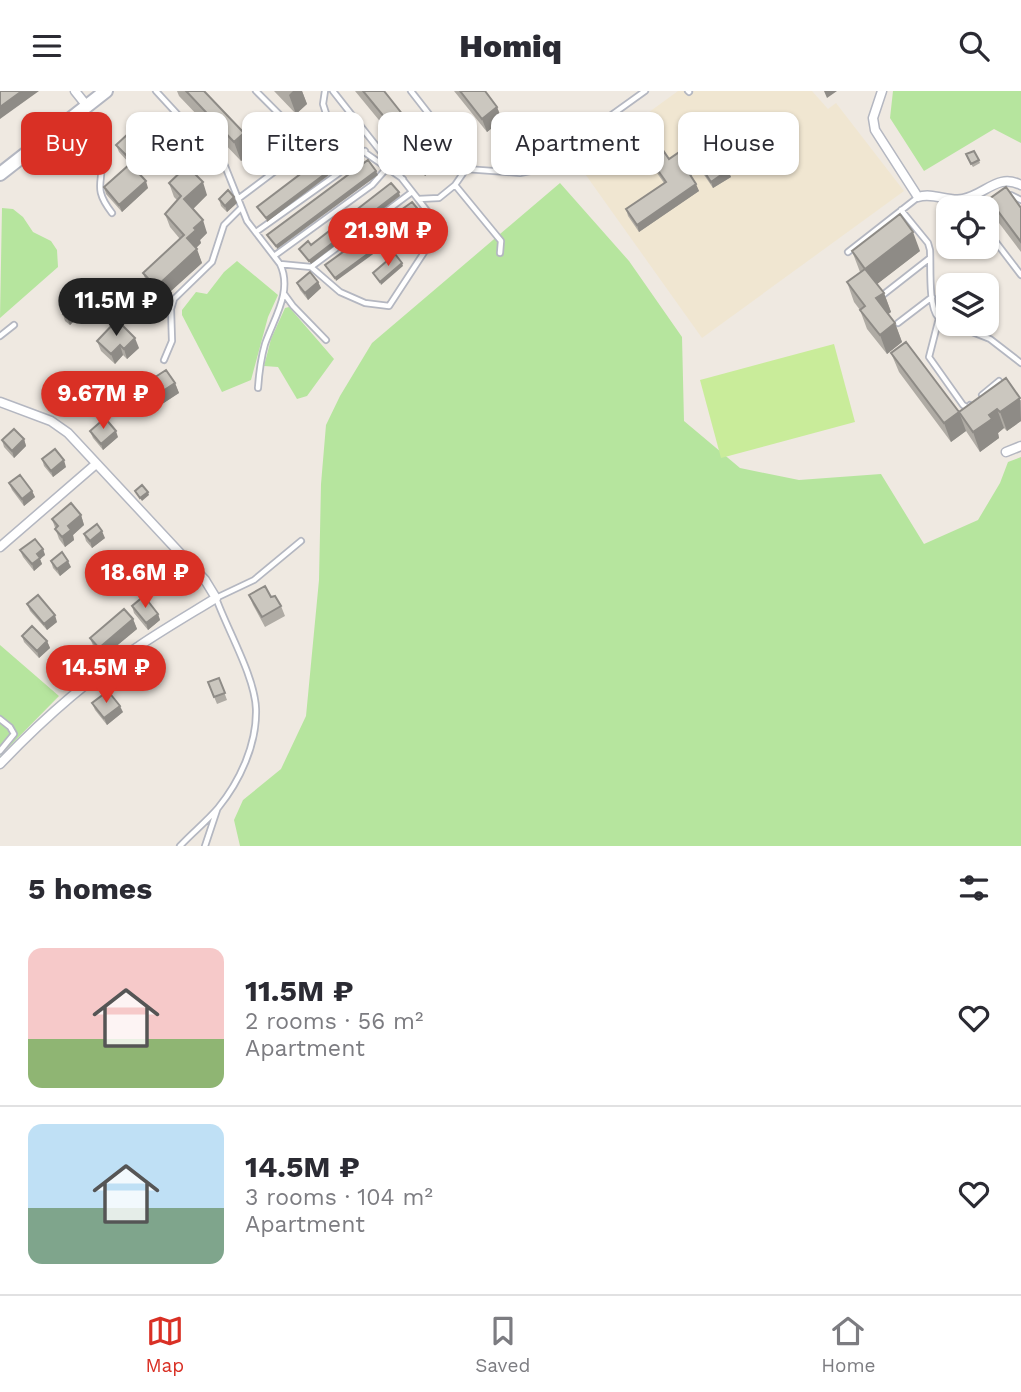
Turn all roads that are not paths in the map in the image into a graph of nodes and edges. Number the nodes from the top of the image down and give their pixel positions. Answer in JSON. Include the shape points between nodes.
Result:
{"nodes":[{"id":1,"x":75,"y":91,"type":"edge"},
{"id":2,"x":106,"y":91,"type":"edge"},
{"id":3,"x":156,"y":91,"type":"edge"},
{"id":4,"x":256,"y":91,"type":"edge"},
{"id":5,"x":325,"y":91,"type":"edge"},
{"id":6,"x":333,"y":91,"type":"edge"},
{"id":7,"x":411,"y":91,"type":"edge"},
{"id":8,"x":645,"y":91,"type":"edge"},
{"id":9,"x":882,"y":91,"type":"edge"},
{"id":10,"x":83,"y":109,"type":"junction"},
{"id":11,"x":277,"y":112,"type":"edge"},
{"id":12,"x":326,"y":112,"type":"edge"},
{"id":13,"x":427,"y":112,"type":"edge"},
{"id":14,"x":365,"y":151,"type":"joint"},
{"id":15,"x":378,"y":162,"type":"edge"},
{"id":16,"x":477,"y":170,"type":"edge"},
{"id":17,"x":0,"y":174,"type":"edge"},
{"id":18,"x":270,"y":175,"type":"edge"},
{"id":19,"x":381,"y":175,"type":"edge"},
{"id":20,"x":396,"y":175,"type":"edge"},
{"id":21,"x":462,"y":175,"type":"edge"},
{"id":22,"x":403,"y":179,"type":"junction"},
{"id":23,"x":455,"y":185,"type":"junction"},
{"id":24,"x":1021,"y":185,"type":"edge"},
{"id":25,"x":412,"y":192,"type":"junction"},
{"id":26,"x":918,"y":197,"type":"junction"},
{"id":27,"x":1004,"y":198,"type":"edge"},
{"id":28,"x":238,"y":199,"type":"junction"},
{"id":29,"x":418,"y":199,"type":"junction"},
{"id":30,"x":1021,"y":200,"type":"edge"},
{"id":31,"x":242,"y":207,"type":"junction"},
{"id":32,"x":901,"y":210,"type":"junction"},
{"id":33,"x":112,"y":213,"type":"dead end"},
{"id":34,"x":256,"y":232,"type":"junction"},
{"id":35,"x":999,"y":246,"type":"edge"},
{"id":36,"x":848,"y":252,"type":"dead end"},
{"id":37,"x":500,"y":253,"type":"dead end"},
{"id":38,"x":274,"y":256,"type":"junction"},
{"id":39,"x":930,"y":258,"type":"junction"},
{"id":40,"x":280,"y":264,"type":"junction"},
{"id":41,"x":311,"y":267,"type":"junction"},
{"id":42,"x":1021,"y":275,"type":"edge"},
{"id":43,"x":284,"y":294,"type":"junction"},
{"id":44,"x":884,"y":294,"type":"edge"},
{"id":45,"x":932,"y":297,"type":"junction"},
{"id":46,"x":936,"y":310,"type":"edge"},
{"id":47,"x":898,"y":323,"type":"edge"},
{"id":48,"x":14,"y":325,"type":"dead end"},
{"id":49,"x":936,"y":330,"type":"edge"},
{"id":50,"x":0,"y":336,"type":"edge"},
{"id":51,"x":982,"y":336,"type":"edge"},
{"id":52,"x":326,"y":340,"type":"dead end"},
{"id":53,"x":164,"y":361,"type":"dead end"},
{"id":54,"x":1021,"y":363,"type":"edge"},
{"id":55,"x":999,"y":381,"type":"edge"},
{"id":56,"x":258,"y":389,"type":"dead end"},
{"id":57,"x":0,"y":403,"type":"edge"},
{"id":58,"x":1021,"y":446,"type":"edge"},
{"id":59,"x":1006,"y":452,"type":"dead end"},
{"id":60,"x":96,"y":464,"type":"junction"},
{"id":61,"x":301,"y":541,"type":"dead end"},
{"id":62,"x":0,"y":547,"type":"edge"},
{"id":63,"x":216,"y":598,"type":"junction"},
{"id":64,"x":0,"y":719,"type":"edge"},
{"id":65,"x":0,"y":751,"type":"edge"},
{"id":66,"x":0,"y":764,"type":"edge"},
{"id":67,"x":218,"y":809,"type":"junction"},
{"id":68,"x":180,"y":846,"type":"edge"},
{"id":69,"x":205,"y":846,"type":"edge"}],
"edges":[{"from":1,"to":10,"type":"street"},
{"from":2,"to":10,"type":"main road"},
{"from":3,"to":28,"type":"lane","via":[[225,166]]},
{"from":4,"to":11,"type":"lane"},
{"from":5,"to":12,"type":"lane"},
{"from":6,"to":22,"type":"lane"},
{"from":7,"to":13,"type":"lane"},
{"from":8,"to":16,"type":"lane","via":[[535,170]]},
{"from":9,"to":26,"type":"street","via":[[873,118],[875,129]]},
{"from":10,"to":17,"type":"main road"},
{"from":10,"to":33,"type":"lane","via":[[101,158],[101,199]]},
{"from":14,"to":15,"type":"lane"},
{"from":14,"to":34,"type":"lane"},
{"from":18,"to":28,"type":"lane"},
{"from":19,"to":38,"type":"lane"},
{"from":20,"to":22,"type":"lane"},
{"from":21,"to":23,"type":"lane"},
{"from":22,"to":25,"type":"lane"},
{"from":23,"to":29,"type":"lane","via":[[439,198]]},
{"from":23,"to":37,"type":"lane","via":[[501,241]]},
{"from":24,"to":26,"type":"street","via":[[1002,180],[961,199]]},
{"from":25,"to":29,"type":"lane"},
{"from":25,"to":41,"type":"lane"},
{"from":26,"to":32,"type":"lane"},
{"from":27,"to":30,"type":"lane","via":[[1011,195]]},
{"from":28,"to":31,"type":"lane"},
{"from":29,"to":41,"type":"lane","via":[[440,228],[389,306],[365,303],[340,292]]},
{"from":31,"to":34,"type":"lane"},
{"from":31,"to":53,"type":"lane","via":[[224,225],[212,263],[174,299],[172,341]]},
{"from":32,"to":36,"type":"lane"},
{"from":32,"to":39,"type":"lane","via":[[928,243]]},
{"from":34,"to":38,"type":"lane"},
{"from":35,"to":42,"type":"lane"},
{"from":38,"to":40,"type":"lane"},
{"from":39,"to":44,"type":"lane"},
{"from":39,"to":45,"type":"lane"},
{"from":40,"to":41,"type":"lane"},
{"from":40,"to":43,"type":"lane","via":[[286,276]]},
{"from":43,"to":52,"type":"lane"},
{"from":43,"to":56,"type":"lane","via":[[264,347]]},
{"from":45,"to":46,"type":"lane"},
{"from":45,"to":47,"type":"lane"},
{"from":48,"to":50,"type":"lane"},
{"from":49,"to":55,"type":"lane","via":[[929,356],[963,405],[968,408]]},
{"from":51,"to":54,"type":"lane"},
{"from":57,"to":60,"type":"street","via":[[51,421]]},
{"from":58,"to":59,"type":"street"},
{"from":60,"to":62,"type":"street"},
{"from":60,"to":63,"type":"street","via":[[205,580]]},
{"from":61,"to":63,"type":"lane","via":[[254,580]]},
{"from":63,"to":66,"type":"street","via":[[137,646],[94,679],[43,720]]},
{"from":63,"to":67,"type":"lane","via":[[256,708],[248,756]]},
{"from":64,"to":65,"type":"lane","via":[[14,734]]},
{"from":67,"to":68,"type":"lane"},
{"from":67,"to":69,"type":"lane"}]}
